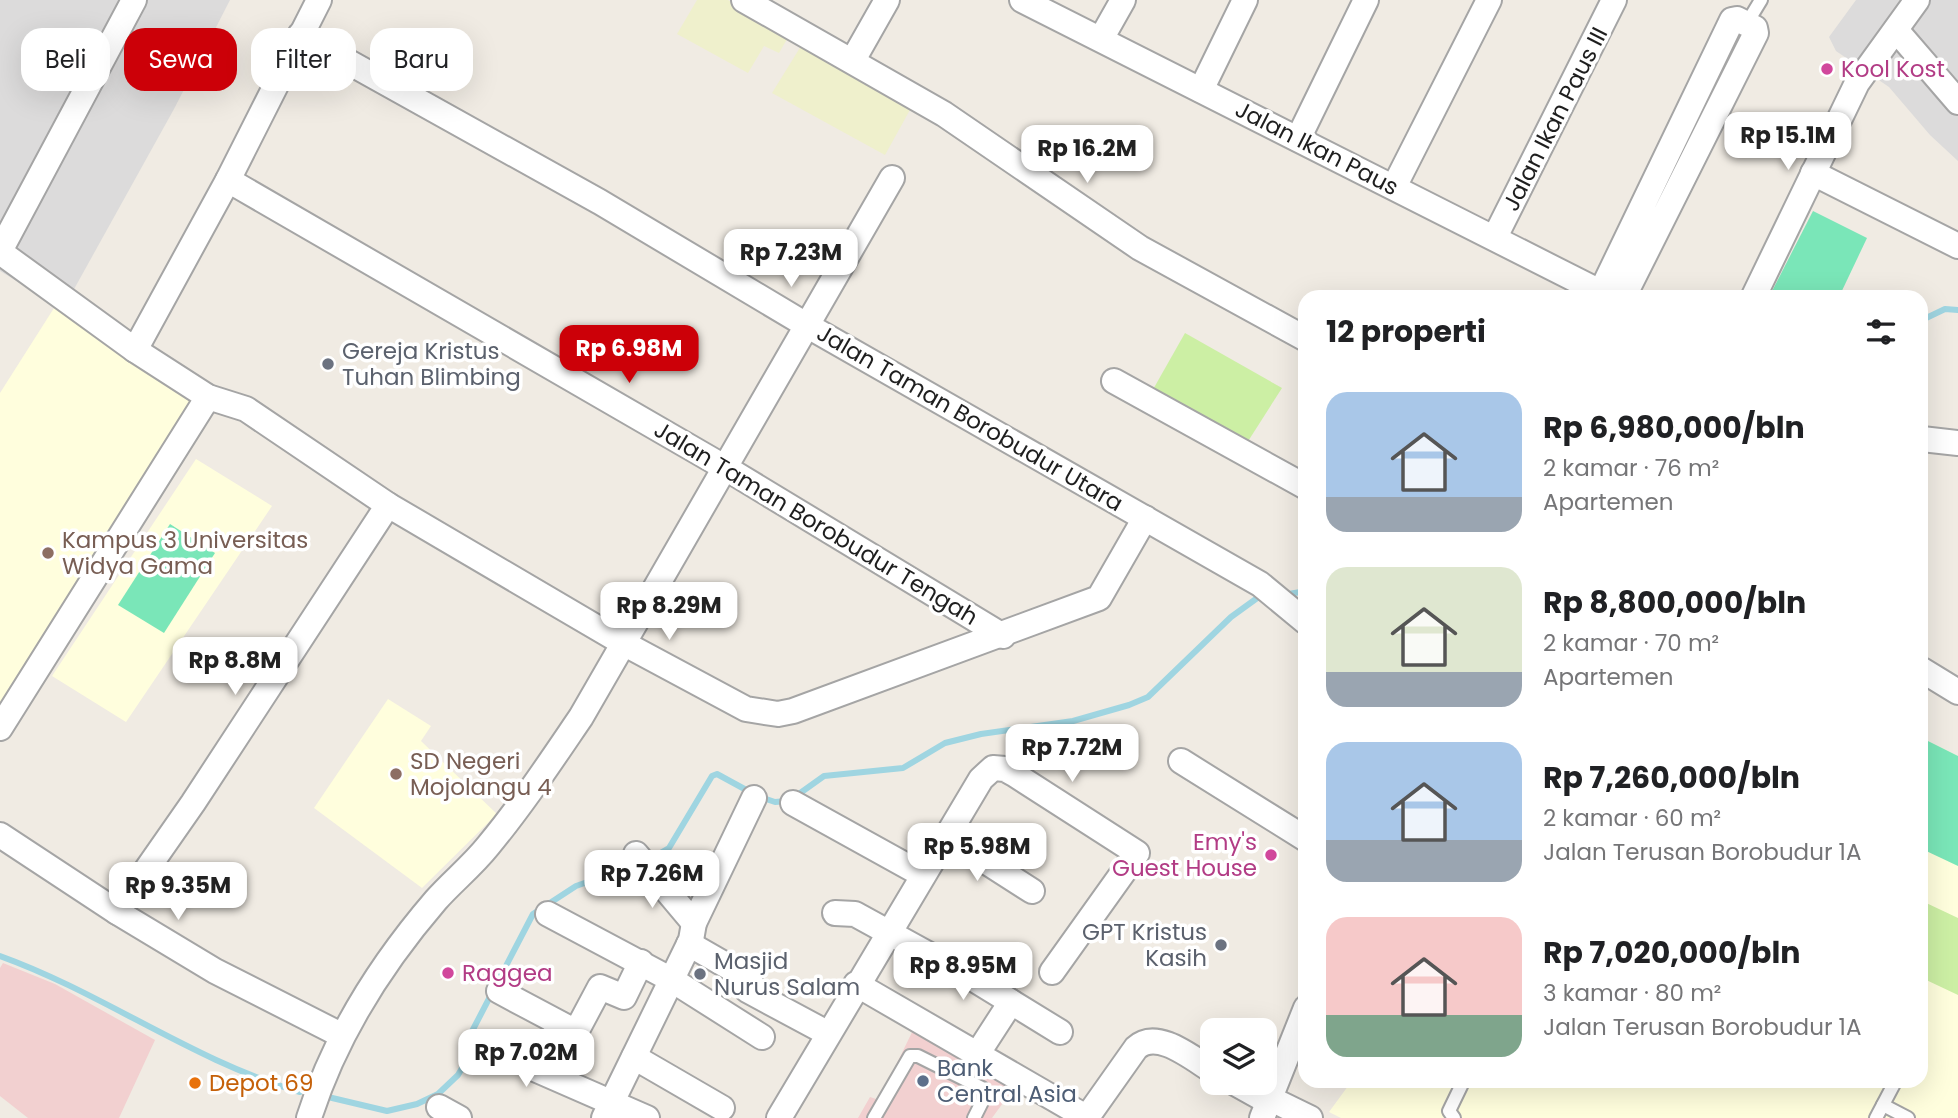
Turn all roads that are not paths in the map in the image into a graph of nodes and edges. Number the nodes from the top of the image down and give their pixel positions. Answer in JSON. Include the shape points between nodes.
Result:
{"nodes":[{"id":1,"x":134,"y":0,"type":"edge"},
{"id":2,"x":319,"y":0,"type":"edge"},
{"id":3,"x":744,"y":0,"type":"edge"},
{"id":4,"x":887,"y":0,"type":"edge"},
{"id":5,"x":1023,"y":0,"type":"edge"},
{"id":6,"x":1123,"y":0,"type":"edge"},
{"id":7,"x":1245,"y":0,"type":"edge"},
{"id":8,"x":1366,"y":0,"type":"edge"},
{"id":9,"x":1489,"y":0,"type":"edge"},
{"id":10,"x":1614,"y":0,"type":"edge"},
{"id":11,"x":1761,"y":0,"type":"edge"},
{"id":12,"x":1917,"y":0,"type":"edge"},
{"id":13,"x":1748,"y":23,"type":"joint"},
{"id":14,"x":304,"y":28,"type":"edge"},
{"id":15,"x":1896,"y":30,"type":"junction"},
{"id":16,"x":1101,"y":39,"type":"junction"},
{"id":17,"x":852,"y":60,"type":"junction"},
{"id":18,"x":356,"y":66,"type":"edge"},
{"id":19,"x":1200,"y":90,"type":"junction"},
{"id":20,"x":272,"y":91,"type":"edge"},
{"id":21,"x":1958,"y":102,"type":"edge"},
{"id":22,"x":1298,"y":139,"type":"junction"},
{"id":23,"x":1813,"y":173,"type":"junction"},
{"id":24,"x":892,"y":178,"type":"dead end"},
{"id":25,"x":228,"y":180,"type":"junction"},
{"id":26,"x":1394,"y":187,"type":"junction"},
{"id":27,"x":1495,"y":237,"type":"junction"},
{"id":28,"x":1958,"y":246,"type":"edge"},
{"id":29,"x":0,"y":251,"type":"edge"},
{"id":30,"x":1597,"y":290,"type":"edge"},
{"id":31,"x":1611,"y":290,"type":"edge"},
{"id":32,"x":1757,"y":290,"type":"edge"},
{"id":33,"x":808,"y":326,"type":"junction"},
{"id":34,"x":1298,"y":335,"type":"edge"},
{"id":35,"x":135,"y":350,"type":"junction"},
{"id":36,"x":1114,"y":381,"type":"dead end"},
{"id":37,"x":208,"y":397,"type":"junction"},
{"id":38,"x":1928,"y":440,"type":"edge"},
{"id":39,"x":1958,"y":443,"type":"edge"},
{"id":40,"x":724,"y":467,"type":"junction"},
{"id":41,"x":1298,"y":483,"type":"edge"},
{"id":42,"x":388,"y":505,"type":"junction"},
{"id":43,"x":1145,"y":518,"type":"junction"},
{"id":44,"x":1298,"y":615,"type":"edge"},
{"id":45,"x":1003,"y":636,"type":"junction"},
{"id":46,"x":623,"y":643,"type":"junction"},
{"id":47,"x":1928,"y":674,"type":"edge"},
{"id":48,"x":1958,"y":692,"type":"edge"},
{"id":49,"x":0,"y":728,"type":"edge"},
{"id":50,"x":1181,"y":761,"type":"dead end"},
{"id":51,"x":754,"y":797,"type":"dead end"},
{"id":52,"x":793,"y":803,"type":"dead end"},
{"id":53,"x":1298,"y":834,"type":"edge"},
{"id":54,"x":0,"y":835,"type":"edge"},
{"id":55,"x":946,"y":836,"type":"junction"},
{"id":56,"x":640,"y":860,"type":"dead end"},
{"id":57,"x":923,"y":875,"type":"junction"},
{"id":58,"x":1032,"y":891,"type":"dead end"},
{"id":59,"x":117,"y":912,"type":"junction"},
{"id":60,"x":835,"y":913,"type":"dead end"},
{"id":61,"x":548,"y":914,"type":"dead end"},
{"id":62,"x":888,"y":932,"type":"junction"},
{"id":63,"x":692,"y":933,"type":"junction"},
{"id":64,"x":641,"y":962,"type":"junction"},
{"id":65,"x":1052,"y":972,"type":"dead end"},
{"id":66,"x":672,"y":980,"type":"junction"},
{"id":67,"x":856,"y":984,"type":"junction"},
{"id":68,"x":499,"y":991,"type":"dead end"},
{"id":69,"x":1011,"y":1002,"type":"junction"},
{"id":70,"x":560,"y":1024,"type":"junction"},
{"id":71,"x":1298,"y":1028,"type":"edge"},
{"id":72,"x":1060,"y":1032,"type":"dead end"},
{"id":73,"x":827,"y":1033,"type":"junction"},
{"id":74,"x":341,"y":1035,"type":"junction"},
{"id":75,"x":762,"y":1037,"type":"dead end"},
{"id":76,"x":978,"y":1053,"type":"junction"},
{"id":77,"x":634,"y":1057,"type":"junction"},
{"id":78,"x":1200,"y":1064,"type":"edge"},
{"id":79,"x":1460,"y":1088,"type":"edge"},
{"id":80,"x":1892,"y":1088,"type":"edge"},
{"id":81,"x":1252,"y":1095,"type":"edge"},
{"id":82,"x":1883,"y":1105,"type":"junction"},
{"id":83,"x":1267,"y":1106,"type":"edge"},
{"id":84,"x":722,"y":1108,"type":"dead end"},
{"id":85,"x":608,"y":1111,"type":"edge"},
{"id":86,"x":309,"y":1118,"type":"edge"},
{"id":87,"x":647,"y":1118,"type":"edge"},
{"id":88,"x":779,"y":1118,"type":"edge"},
{"id":89,"x":874,"y":1118,"type":"edge"},
{"id":90,"x":974,"y":1118,"type":"edge"},
{"id":91,"x":1310,"y":1118,"type":"edge"},
{"id":92,"x":1454,"y":1118,"type":"edge"},
{"id":93,"x":1876,"y":1118,"type":"edge"},
{"id":94,"x":1908,"y":1118,"type":"edge"}],
"edges":[{"from":1,"to":29,"type":"street"},
{"from":2,"to":14,"type":"street"},
{"from":3,"to":17,"type":"street"},
{"from":4,"to":17,"type":"street"},
{"from":5,"to":16,"type":"street","name":"Jalan Ikan Paus"},
{"from":6,"to":16,"type":"street"},
{"from":7,"to":19,"type":"street"},
{"from":8,"to":22,"type":"street"},
{"from":9,"to":26,"type":"street"},
{"from":10,"to":27,"type":"street","name":"Jalan Ikan Paus III"},
{"from":11,"to":13,"type":"lane"},
{"from":12,"to":15,"type":"street"},
{"from":13,"to":31,"type":"street","via":[[1732,20]]},
{"from":15,"to":21,"type":"street"},
{"from":15,"to":23,"type":"street","via":[[1865,70]]},
{"from":16,"to":19,"type":"street","name":"Jalan Ikan Paus"},
{"from":17,"to":34,"type":"street","via":[[944,114],[1140,248]]},
{"from":18,"to":33,"type":"street","name":"Jalan Taman Borobudur Utara","via":[[600,202]]},
{"from":19,"to":22,"type":"street","name":"Jalan Ikan Paus"},
{"from":20,"to":25,"type":"street"},
{"from":22,"to":26,"type":"street","name":"Jalan Ikan Paus"},
{"from":23,"to":28,"type":"street"},
{"from":23,"to":32,"type":"street"},
{"from":24,"to":33,"type":"street"},
{"from":25,"to":35,"type":"street"},
{"from":25,"to":40,"type":"street","name":"Jalan Taman Borobudur Tengah"},
{"from":26,"to":27,"type":"street","name":"Jalan Ikan Paus"},
{"from":27,"to":30,"type":"street","name":"Jalan Ikan Paus"},
{"from":29,"to":35,"type":"street"},
{"from":33,"to":40,"type":"street"},
{"from":33,"to":43,"type":"street","name":"Jalan Taman Borobudur Utara"},
{"from":35,"to":37,"type":"street"},
{"from":36,"to":41,"type":"street"},
{"from":37,"to":42,"type":"street","via":[[246,409]]},
{"from":37,"to":49,"type":"street"},
{"from":38,"to":39,"type":"street"},
{"from":40,"to":45,"type":"street","name":"Jalan Taman Borobudur Tengah"},
{"from":40,"to":46,"type":"street"},
{"from":42,"to":46,"type":"street"},
{"from":42,"to":59,"type":"street"},
{"from":43,"to":44,"type":"street","name":"Jalan Taman Borobudur Utara","via":[[1260,584]]},
{"from":43,"to":45,"type":"street","via":[[1099,598]]},
{"from":45,"to":46,"type":"street","via":[[778,714],[746,709]]},
{"from":46,"to":74,"type":"street","via":[[529,794],[394,954]]},
{"from":47,"to":48,"type":"street"},
{"from":50,"to":53,"type":"street"},
{"from":51,"to":63,"type":"street"},
{"from":52,"to":57,"type":"street"},
{"from":54,"to":59,"type":"street"},
{"from":55,"to":57,"type":"street"},
{"from":55,"to":58,"type":"street"},
{"from":55,"to":65,"type":"street","via":[[981,779],[993,768],[1005,769],[1137,853]]},
{"from":56,"to":63,"type":"street"},
{"from":57,"to":62,"type":"street"},
{"from":59,"to":74,"type":"street","via":[[215,971]]},
{"from":60,"to":62,"type":"street","via":[[855,914]]},
{"from":61,"to":64,"type":"street"},
{"from":62,"to":67,"type":"street"},
{"from":62,"to":69,"type":"street"},
{"from":63,"to":66,"type":"street"},
{"from":63,"to":73,"type":"street","via":[[750,979],[747,990]]},
{"from":64,"to":66,"type":"street"},
{"from":64,"to":70,"type":"street","via":[[624,998],[600,987],[576,1032]]},
{"from":66,"to":75,"type":"street"},
{"from":66,"to":77,"type":"street"},
{"from":67,"to":73,"type":"street"},
{"from":67,"to":76,"type":"street"},
{"from":68,"to":70,"type":"street"},
{"from":69,"to":72,"type":"street"},
{"from":69,"to":76,"type":"street"},
{"from":70,"to":85,"type":"street","via":[[537,1070]]},
{"from":71,"to":83,"type":"street"},
{"from":73,"to":88,"type":"street"},
{"from":74,"to":86,"type":"street"},
{"from":76,"to":78,"type":"street","via":[[1084,1116],[1147,1040],[1160,1041]]},
{"from":77,"to":84,"type":"street"},
{"from":77,"to":85,"type":"street"},
{"from":79,"to":92,"type":"lane","via":[[1449,1111]]},
{"from":80,"to":82,"type":"lane"},
{"from":81,"to":83,"type":"street"},
{"from":82,"to":93,"type":"lane"},
{"from":82,"to":94,"type":"lane"},
{"from":83,"to":91,"type":"street"},
{"from":85,"to":87,"type":"street"},
{"from":89,"to":90,"type":"lane","via":[[910,1056],[982,1088],[984,1098]]}]}
